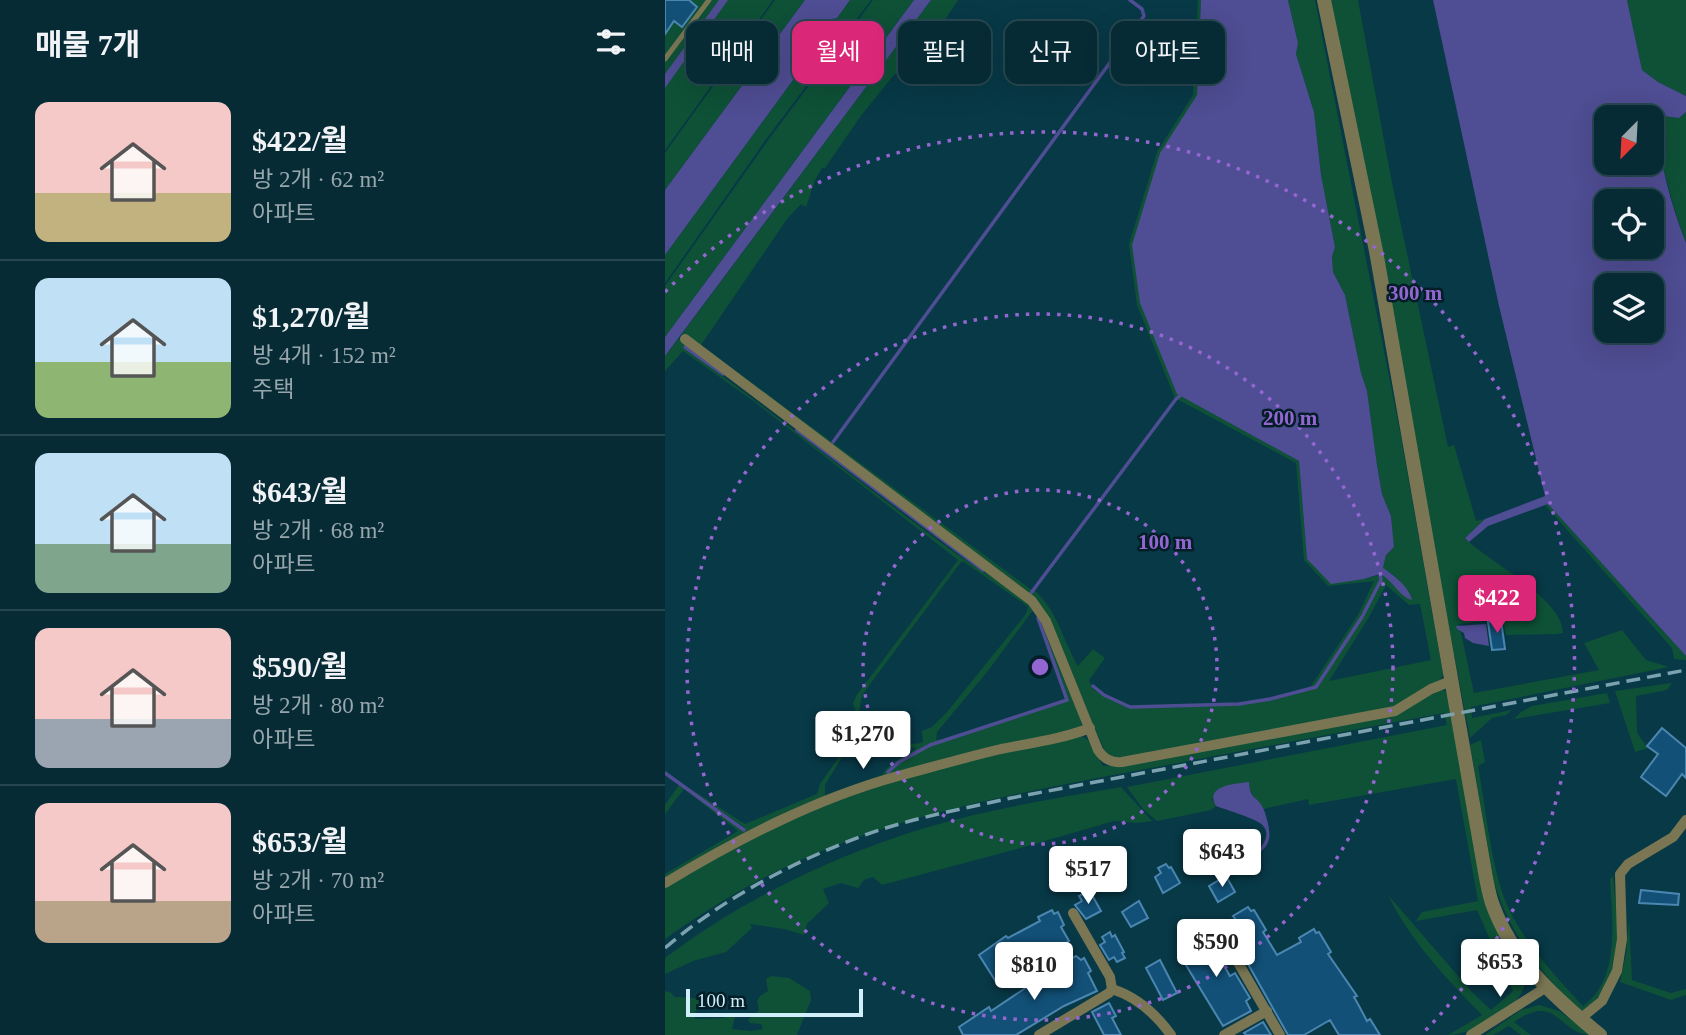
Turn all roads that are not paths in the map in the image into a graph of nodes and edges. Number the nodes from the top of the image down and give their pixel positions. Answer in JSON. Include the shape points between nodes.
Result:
{"nodes":[{"id":1,"x":709,"y":0,"type":"edge"},
{"id":2,"x":1324,"y":0,"type":"edge"},
{"id":3,"x":665,"y":59,"type":"edge"},
{"id":4,"x":685,"y":339,"type":"dead end"},
{"id":5,"x":1451,"y":681,"type":"junction"},
{"id":6,"x":1090,"y":728,"type":"junction"},
{"id":7,"x":1686,"y":820,"type":"edge"},
{"id":8,"x":665,"y":883,"type":"edge"},
{"id":9,"x":1073,"y":913,"type":"dead end"},
{"id":10,"x":1219,"y":928,"type":"dead end"},
{"id":11,"x":1545,"y":988,"type":"junction"},
{"id":12,"x":1112,"y":989,"type":"junction"},
{"id":13,"x":1267,"y":1012,"type":"junction"},
{"id":14,"x":1580,"y":1019,"type":"junction"},
{"id":15,"x":1046,"y":1034,"type":"edge"},
{"id":16,"x":1171,"y":1035,"type":"edge"},
{"id":17,"x":1224,"y":1035,"type":"edge"},
{"id":18,"x":1280,"y":1035,"type":"edge"},
{"id":19,"x":1471,"y":1035,"type":"edge"},
{"id":20,"x":1599,"y":1035,"type":"edge"}],
"edges":[{"from":1,"to":3,"type":"lane"},
{"from":2,"to":5,"type":"street","via":[[1376,251]]},
{"from":4,"to":6,"type":"street","via":[[1033,601],[1046,621]]},
{"from":5,"to":6,"type":"street","via":[[1395,711],[1122,762],[1103,758]]},
{"from":5,"to":11,"type":"street","via":[[1492,902],[1520,958]]},
{"from":6,"to":8,"type":"street","via":[[895,777],[827,800],[748,835]]},
{"from":7,"to":14,"type":"street","via":[[1674,837],[1628,864],[1620,874],[1622,939],[1617,971],[1602,1001]]},
{"from":9,"to":12,"type":"street","via":[[1110,977]]},
{"from":10,"to":13,"type":"street"},
{"from":11,"to":14,"type":"street"},
{"from":11,"to":19,"type":"street"},
{"from":12,"to":15,"type":"street"},
{"from":12,"to":16,"type":"street","via":[[1146,1008]]},
{"from":13,"to":17,"type":"street"},
{"from":13,"to":18,"type":"street"},
{"from":14,"to":20,"type":"street"}]}
